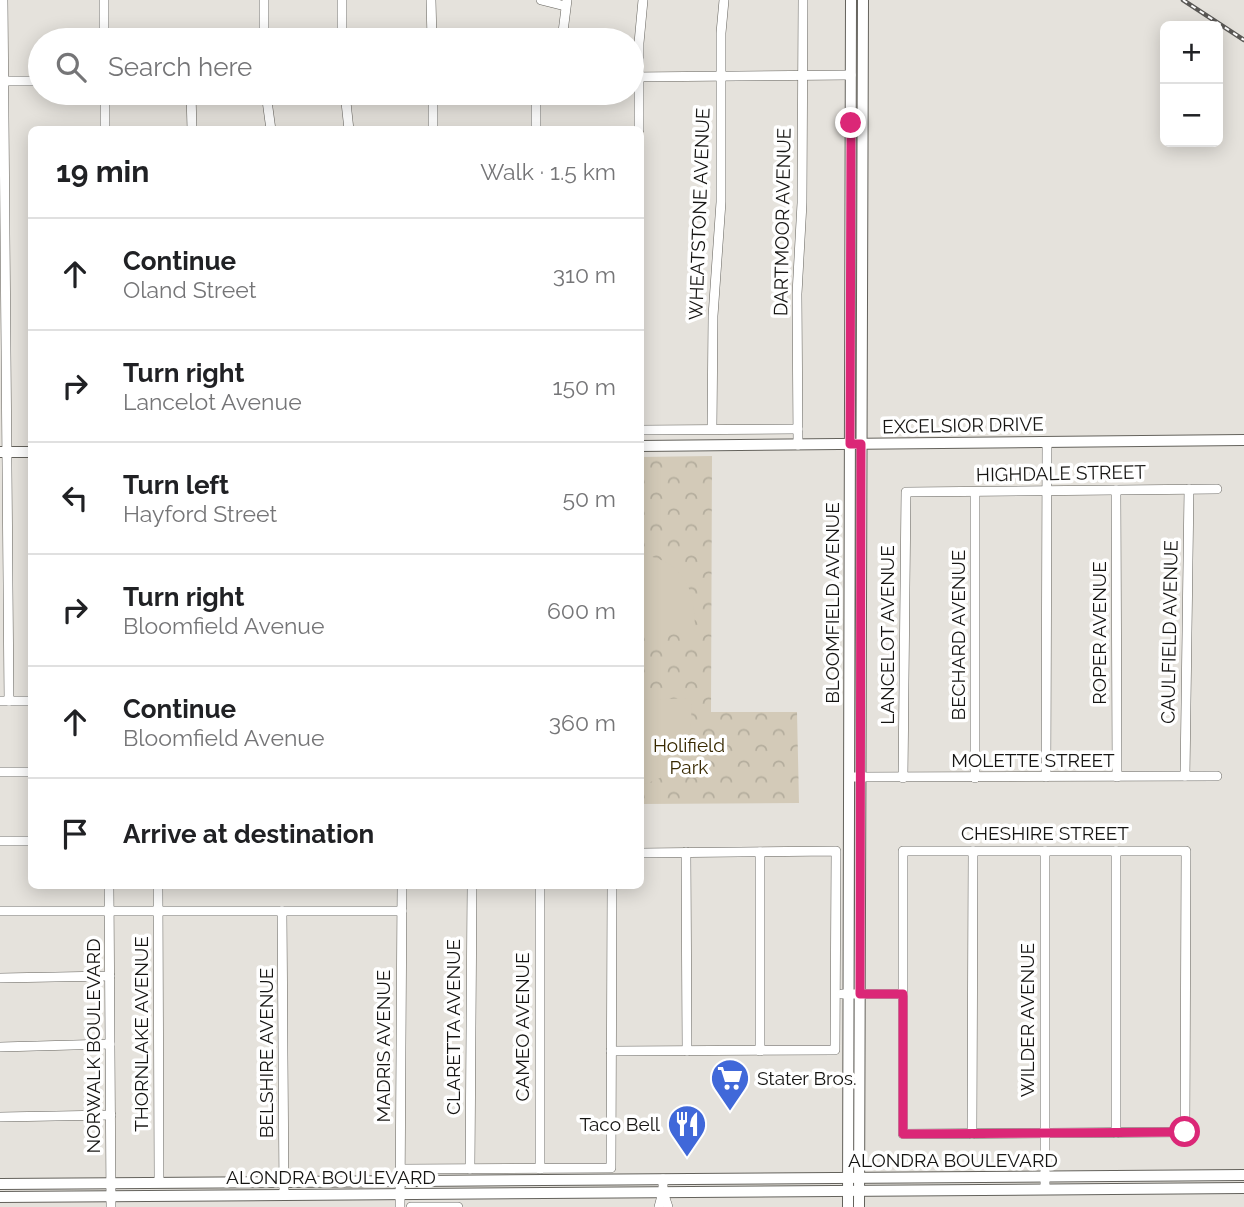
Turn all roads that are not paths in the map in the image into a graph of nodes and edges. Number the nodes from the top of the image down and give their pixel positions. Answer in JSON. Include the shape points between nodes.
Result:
{"nodes":[{"id":1,"x":3,"y":0,"type":"edge"},
{"id":2,"x":104,"y":0,"type":"edge"},
{"id":3,"x":264,"y":0,"type":"edge"},
{"id":4,"x":342,"y":0,"type":"edge"},
{"id":5,"x":431,"y":0,"type":"edge"},
{"id":6,"x":541,"y":0,"type":"edge"},
{"id":7,"x":643,"y":0,"type":"edge"},
{"id":8,"x":724,"y":0,"type":"edge"},
{"id":9,"x":803,"y":0,"type":"edge"},
{"id":10,"x":851,"y":0,"type":"edge"},
{"id":11,"x":863,"y":0,"type":"edge"},
{"id":12,"x":566,"y":3,"type":"edge"},
{"id":13,"x":104,"y":28,"type":"edge"},
{"id":14,"x":264,"y":28,"type":"edge"},
{"id":15,"x":342,"y":28,"type":"edge"},
{"id":16,"x":432,"y":28,"type":"edge"},
{"id":17,"x":563,"y":28,"type":"edge"},
{"id":18,"x":639,"y":28,"type":"edge"},
{"id":19,"x":862,"y":67,"type":"junction"},
{"id":20,"x":802,"y":75,"type":"junction"},
{"id":21,"x":850,"y":75,"type":"junction"},
{"id":22,"x":644,"y":76,"type":"edge"},
{"id":23,"x":720,"y":76,"type":"junction"},
{"id":24,"x":2,"y":81,"type":"edge"},
{"id":25,"x":28,"y":81,"type":"edge"},
{"id":26,"x":862,"y":86,"type":"junction"},
{"id":27,"x":105,"y":105,"type":"edge"},
{"id":28,"x":191,"y":105,"type":"edge"},
{"id":29,"x":268,"y":105,"type":"edge"},
{"id":30,"x":346,"y":105,"type":"edge"},
{"id":31,"x":433,"y":105,"type":"edge"},
{"id":32,"x":536,"y":105,"type":"edge"},
{"id":33,"x":637,"y":105,"type":"edge"},
{"id":34,"x":851,"y":107,"type":"junction"},
{"id":35,"x":863,"y":115,"type":"junction"},
{"id":36,"x":851,"y":123,"type":"junction"},
{"id":37,"x":105,"y":126,"type":"edge"},
{"id":38,"x":192,"y":126,"type":"edge"},
{"id":39,"x":270,"y":126,"type":"edge"},
{"id":40,"x":349,"y":126,"type":"edge"},
{"id":41,"x":433,"y":126,"type":"edge"},
{"id":42,"x":536,"y":126,"type":"edge"},
{"id":43,"x":639,"y":126,"type":"edge"},
{"id":44,"x":3,"y":364,"type":"edge"},
{"id":45,"x":712,"y":429,"type":"junction"},
{"id":46,"x":798,"y":429,"type":"junction"},
{"id":47,"x":644,"y":430,"type":"edge"},
{"id":48,"x":1244,"y":440,"type":"edge"},
{"id":49,"x":1047,"y":442,"type":"junction"},
{"id":50,"x":855,"y":444,"type":"junction"},
{"id":51,"x":798,"y":445,"type":"junction"},
{"id":52,"x":644,"y":446,"type":"edge"},
{"id":53,"x":4,"y":452,"type":"edge"},
{"id":54,"x":28,"y":452,"type":"edge"},
{"id":55,"x":1047,"y":489,"type":"junction"},
{"id":56,"x":1189,"y":489,"type":"junction"},
{"id":57,"x":1217,"y":489,"type":"dead end"},
{"id":58,"x":1116,"y":490,"type":"junction"},
{"id":59,"x":906,"y":492,"type":"joint"},
{"id":60,"x":975,"y":492,"type":"junction"},
{"id":61,"x":4,"y":541,"type":"edge"},
{"id":62,"x":4,"y":620,"type":"edge"},
{"id":63,"x":4,"y":701,"type":"edge"},
{"id":64,"x":28,"y":701,"type":"edge"},
{"id":65,"x":0,"y":772,"type":"edge"},
{"id":66,"x":28,"y":772,"type":"edge"},
{"id":67,"x":1185,"y":776,"type":"junction"},
{"id":68,"x":1217,"y":776,"type":"dead end"},
{"id":69,"x":849,"y":777,"type":"junction"},
{"id":70,"x":862,"y":777,"type":"junction"},
{"id":71,"x":1045,"y":777,"type":"junction"},
{"id":72,"x":1117,"y":777,"type":"junction"},
{"id":73,"x":903,"y":778,"type":"junction"},
{"id":74,"x":975,"y":778,"type":"junction"},
{"id":75,"x":0,"y":841,"type":"edge"},
{"id":76,"x":28,"y":841,"type":"edge"},
{"id":77,"x":973,"y":851,"type":"junction"},
{"id":78,"x":1045,"y":851,"type":"junction"},
{"id":79,"x":1116,"y":851,"type":"junction"},
{"id":80,"x":686,"y":852,"type":"junction"},
{"id":81,"x":760,"y":852,"type":"junction"},
{"id":82,"x":644,"y":853,"type":"edge"},
{"id":83,"x":109,"y":889,"type":"edge"},
{"id":84,"x":158,"y":889,"type":"edge"},
{"id":85,"x":402,"y":889,"type":"edge"},
{"id":86,"x":472,"y":889,"type":"edge"},
{"id":87,"x":540,"y":889,"type":"edge"},
{"id":88,"x":612,"y":889,"type":"edge"},
{"id":89,"x":0,"y":911,"type":"edge"},
{"id":90,"x":109,"y":911,"type":"junction"},
{"id":91,"x":158,"y":911,"type":"junction"},
{"id":92,"x":282,"y":911,"type":"junction"},
{"id":93,"x":402,"y":911,"type":"junction"},
{"id":94,"x":110,"y":976,"type":"junction"},
{"id":95,"x":0,"y":978,"type":"edge"},
{"id":96,"x":835,"y":994,"type":"junction"},
{"id":97,"x":847,"y":994,"type":"junction"},
{"id":98,"x":860,"y":994,"type":"junction"},
{"id":99,"x":903,"y":994,"type":"junction"},
{"id":100,"x":110,"y":1044,"type":"junction"},
{"id":101,"x":0,"y":1047,"type":"edge"},
{"id":102,"x":611,"y":1051,"type":"junction"},
{"id":103,"x":687,"y":1051,"type":"junction"},
{"id":104,"x":760,"y":1051,"type":"junction"},
{"id":105,"x":854,"y":1092,"type":"junction"},
{"id":106,"x":111,"y":1115,"type":"junction"},
{"id":107,"x":0,"y":1117,"type":"edge"},
{"id":108,"x":1044,"y":1133,"type":"junction"},
{"id":109,"x":1116,"y":1133,"type":"junction"},
{"id":110,"x":972,"y":1134,"type":"junction"},
{"id":111,"x":470,"y":1169,"type":"junction"},
{"id":112,"x":540,"y":1169,"type":"junction"},
{"id":113,"x":400,"y":1175,"type":"junction"},
{"id":114,"x":1244,"y":1175,"type":"edge"},
{"id":115,"x":1045,"y":1177,"type":"junction"},
{"id":116,"x":853,"y":1178,"type":"junction"},
{"id":117,"x":663,"y":1179,"type":"junction"},
{"id":118,"x":741,"y":1179,"type":"junction"},
{"id":119,"x":159,"y":1182,"type":"junction"},
{"id":120,"x":284,"y":1182,"type":"junction"},
{"id":121,"x":111,"y":1183,"type":"junction"},
{"id":122,"x":0,"y":1184,"type":"edge"},
{"id":123,"x":1244,"y":1188,"type":"edge"},
{"id":124,"x":1045,"y":1189,"type":"junction"},
{"id":125,"x":741,"y":1191,"type":"junction"},
{"id":126,"x":853,"y":1191,"type":"junction"},
{"id":127,"x":663,"y":1192,"type":"junction"},
{"id":128,"x":400,"y":1194,"type":"junction"},
{"id":129,"x":284,"y":1195,"type":"junction"},
{"id":130,"x":0,"y":1197,"type":"edge"},
{"id":131,"x":111,"y":1202,"type":"edge"},
{"id":132,"x":400,"y":1207,"type":"edge"},
{"id":133,"x":411,"y":1207,"type":"edge"},
{"id":134,"x":458,"y":1207,"type":"edge"},
{"id":135,"x":659,"y":1207,"type":"edge"},
{"id":136,"x":668,"y":1207,"type":"edge"},
{"id":137,"x":848,"y":1207,"type":"edge"},
{"id":138,"x":859,"y":1207,"type":"edge"}],
"edges":[{"from":1,"to":24,"type":"street"},
{"from":2,"to":13,"type":"street"},
{"from":3,"to":14,"type":"street"},
{"from":4,"to":15,"type":"street"},
{"from":5,"to":16,"type":"street"},
{"from":6,"to":12,"type":"street"},
{"from":7,"to":18,"type":"street"},
{"from":8,"to":23,"type":"street","name":"WHEATSTONE AVENUE"},
{"from":9,"to":20,"type":"street","name":"DARTMOOR AVENUE"},
{"from":10,"to":21,"type":"main road","name":"BLOOMFIELD AVENUE"},
{"from":11,"to":19,"type":"main road","name":"BLOOMFIELD AVENUE"},
{"from":12,"to":17,"type":"street"},
{"from":19,"to":21,"type":"main road"},
{"from":19,"to":26,"type":"main road","name":"BLOOMFIELD AVENUE"},
{"from":20,"to":21,"type":"street"},
{"from":20,"to":23,"type":"street"},
{"from":20,"to":46,"type":"street","name":"DARTMOOR AVENUE"},
{"from":21,"to":26,"type":"main road"},
{"from":21,"to":34,"type":"main road","name":"BLOOMFIELD AVENUE"},
{"from":22,"to":23,"type":"street"},
{"from":23,"to":45,"type":"street","name":"WHEATSTONE AVENUE","via":[[721,202]]},
{"from":24,"to":25,"type":"street"},
{"from":24,"to":44,"type":"street"},
{"from":26,"to":35,"type":"main road","name":"BLOOMFIELD AVENUE"},
{"from":27,"to":37,"type":"street"},
{"from":28,"to":38,"type":"street"},
{"from":29,"to":39,"type":"street"},
{"from":30,"to":40,"type":"street"},
{"from":31,"to":41,"type":"street"},
{"from":32,"to":42,"type":"street"},
{"from":33,"to":43,"type":"street"},
{"from":34,"to":35,"type":"main road"},
{"from":34,"to":36,"type":"main road","name":"BLOOMFIELD AVENUE"},
{"from":35,"to":36,"type":"main road"},
{"from":35,"to":50,"type":"main road","name":"BLOOMFIELD AVENUE"},
{"from":36,"to":50,"type":"main road","name":"BLOOMFIELD AVENUE"},
{"from":44,"to":53,"type":"street"},
{"from":45,"to":46,"type":"street"},
{"from":45,"to":47,"type":"street"},
{"from":46,"to":51,"type":"street","name":"DARTMOOR AVENUE"},
{"from":48,"to":49,"type":"main road","name":"EXCELSIOR DRIVE"},
{"from":49,"to":50,"type":"main road","name":"EXCELSIOR DRIVE"},
{"from":49,"to":55,"type":"street"},
{"from":50,"to":51,"type":"main road","name":"EXCELSIOR DRIVE"},
{"from":50,"to":69,"type":"main road","name":"BLOOMFIELD AVENUE"},
{"from":50,"to":70,"type":"main road","name":"BLOOMFIELD AVENUE"},
{"from":51,"to":52,"type":"main road","name":"EXCELSIOR DRIVE"},
{"from":53,"to":54,"type":"main road"},
{"from":53,"to":61,"type":"street"},
{"from":55,"to":58,"type":"street","name":"HIGHDALE STREET"},
{"from":55,"to":60,"type":"street","name":"HIGHDALE STREET"},
{"from":55,"to":71,"type":"street"},
{"from":56,"to":57,"type":"street","name":"HIGHDALE STREET"},
{"from":56,"to":58,"type":"street","name":"HIGHDALE STREET"},
{"from":56,"to":67,"type":"street","name":"CAULFIELD AVENUE"},
{"from":58,"to":72,"type":"street","name":"ROPER AVENUE"},
{"from":59,"to":60,"type":"street","name":"HIGHDALE STREET"},
{"from":59,"to":73,"type":"street","name":"LANCELOT AVENUE"},
{"from":60,"to":74,"type":"street","name":"BECHARD AVENUE"},
{"from":61,"to":62,"type":"street"},
{"from":62,"to":63,"type":"street"},
{"from":63,"to":64,"type":"street"},
{"from":65,"to":66,"type":"street"},
{"from":67,"to":68,"type":"street","name":"MOLETTE STREET"},
{"from":67,"to":72,"type":"street","name":"MOLETTE STREET"},
{"from":69,"to":70,"type":"street","name":"MOLETTE STREET"},
{"from":69,"to":97,"type":"main road","name":"BLOOMFIELD AVENUE"},
{"from":70,"to":73,"type":"street","name":"MOLETTE STREET"},
{"from":70,"to":98,"type":"main road","name":"BLOOMFIELD AVENUE"},
{"from":71,"to":72,"type":"street","name":"MOLETTE STREET"},
{"from":71,"to":74,"type":"street","name":"MOLETTE STREET"},
{"from":73,"to":74,"type":"street","name":"MOLETTE STREET"},
{"from":75,"to":76,"type":"street"},
{"from":77,"to":78,"type":"street","name":"CHESHIRE STREET"},
{"from":77,"to":99,"type":"street","name":"CHESHIRE STREET","via":[[903,851]]},
{"from":77,"to":110,"type":"street"},
{"from":78,"to":79,"type":"street","name":"CHESHIRE STREET"},
{"from":78,"to":108,"type":"street","name":"WILDER AVENUE"},
{"from":79,"to":109,"type":"street"},
{"from":79,"to":109,"type":"street","name":"CHESHIRE STREET","via":[[1186,851],[1185,1132]]},
{"from":80,"to":81,"type":"street"},
{"from":80,"to":82,"type":"street"},
{"from":80,"to":103,"type":"street"},
{"from":81,"to":96,"type":"street","via":[[835,851]]},
{"from":81,"to":104,"type":"street"},
{"from":83,"to":90,"type":"street","name":"NORWALK BOULEVARD"},
{"from":84,"to":91,"type":"street","name":"THORNLAKE AVENUE"},
{"from":85,"to":93,"type":"street","name":"MADRIS AVENUE"},
{"from":86,"to":111,"type":"street","name":"CLARETTA AVENUE"},
{"from":87,"to":112,"type":"street","name":"CAMEO AVENUE"},
{"from":88,"to":102,"type":"street"},
{"from":89,"to":90,"type":"street"},
{"from":90,"to":91,"type":"street"},
{"from":90,"to":94,"type":"street","name":"NORWALK BOULEVARD"},
{"from":91,"to":92,"type":"street"},
{"from":91,"to":119,"type":"street","name":"THORNLAKE AVENUE"},
{"from":92,"to":93,"type":"street"},
{"from":92,"to":120,"type":"street","name":"BELSHIRE AVENUE"},
{"from":93,"to":113,"type":"street","name":"MADRIS AVENUE"},
{"from":94,"to":95,"type":"street"},
{"from":94,"to":100,"type":"street","name":"NORWALK BOULEVARD"},
{"from":96,"to":97,"type":"street"},
{"from":96,"to":104,"type":"street","via":[[835,1050]]},
{"from":97,"to":98,"type":"street"},
{"from":97,"to":105,"type":"main road","name":"BLOOMFIELD AVENUE"},
{"from":98,"to":99,"type":"street"},
{"from":98,"to":105,"type":"main road","name":"BLOOMFIELD AVENUE"},
{"from":99,"to":110,"type":"street","via":[[903,1134]]},
{"from":100,"to":101,"type":"street"},
{"from":100,"to":106,"type":"street","name":"NORWALK BOULEVARD"},
{"from":102,"to":103,"type":"street"},
{"from":102,"to":112,"type":"street","name":"ALONDRA BOULEVARD","via":[[611,1168]]},
{"from":103,"to":104,"type":"street"},
{"from":105,"to":116,"type":"main road","name":"BLOOMFIELD AVENUE"},
{"from":106,"to":107,"type":"street"},
{"from":106,"to":121,"type":"street","name":"NORWALK BOULEVARD"},
{"from":108,"to":109,"type":"street"},
{"from":108,"to":110,"type":"street"},
{"from":108,"to":115,"type":"street","name":"WILDER AVENUE"},
{"from":111,"to":112,"type":"street","name":"ALONDRA BOULEVARD"},
{"from":111,"to":113,"type":"street","name":"ALONDRA BOULEVARD"},
{"from":113,"to":117,"type":"main road","name":"ALONDRA BOULEVARD"},
{"from":113,"to":120,"type":"main road","name":"ALONDRA BOULEVARD"},
{"from":113,"to":128,"type":"street","name":"MADRIS AVENUE"},
{"from":114,"to":115,"type":"main road","name":"ALONDRA BOULEVARD"},
{"from":115,"to":116,"type":"main road","name":"ALONDRA BOULEVARD"},
{"from":115,"to":124,"type":"street","name":"WILDER AVENUE"},
{"from":116,"to":118,"type":"main road","name":"ALONDRA BOULEVARD"},
{"from":116,"to":126,"type":"main road","name":"BLOOMFIELD AVENUE"},
{"from":117,"to":118,"type":"main road","name":"ALONDRA BOULEVARD"},
{"from":117,"to":127,"type":"street"},
{"from":118,"to":125,"type":"main road"},
{"from":119,"to":120,"type":"main road","name":"ALONDRA BOULEVARD"},
{"from":119,"to":121,"type":"main road","name":"ALONDRA BOULEVARD"},
{"from":120,"to":129,"type":"street","name":"BELSHIRE AVENUE"},
{"from":121,"to":122,"type":"main road","name":"ALONDRA BOULEVARD"},
{"from":121,"to":131,"type":"street","name":"NORWALK BOULEVARD"},
{"from":123,"to":124,"type":"main road","name":"ALONDRA BOULEVARD"},
{"from":124,"to":126,"type":"main road","name":"ALONDRA BOULEVARD"},
{"from":125,"to":126,"type":"main road","name":"ALONDRA BOULEVARD"},
{"from":125,"to":127,"type":"main road","name":"ALONDRA BOULEVARD"},
{"from":126,"to":137,"type":"main road","name":"BLOOMFIELD AVENUE"},
{"from":126,"to":138,"type":"main road","name":"BLOOMFIELD AVENUE"},
{"from":127,"to":128,"type":"main road","name":"ALONDRA BOULEVARD"},
{"from":127,"to":135,"type":"street"},
{"from":127,"to":136,"type":"street"},
{"from":128,"to":129,"type":"main road","name":"ALONDRA BOULEVARD"},
{"from":128,"to":132,"type":"street","name":"MADRIS AVENUE"},
{"from":129,"to":131,"type":"main road","name":"ALONDRA BOULEVARD"},
{"from":130,"to":131,"type":"main road","name":"ALONDRA BOULEVARD"},
{"from":133,"to":134,"type":"street","name":"ALONDRA BOULEVARD"}]}
